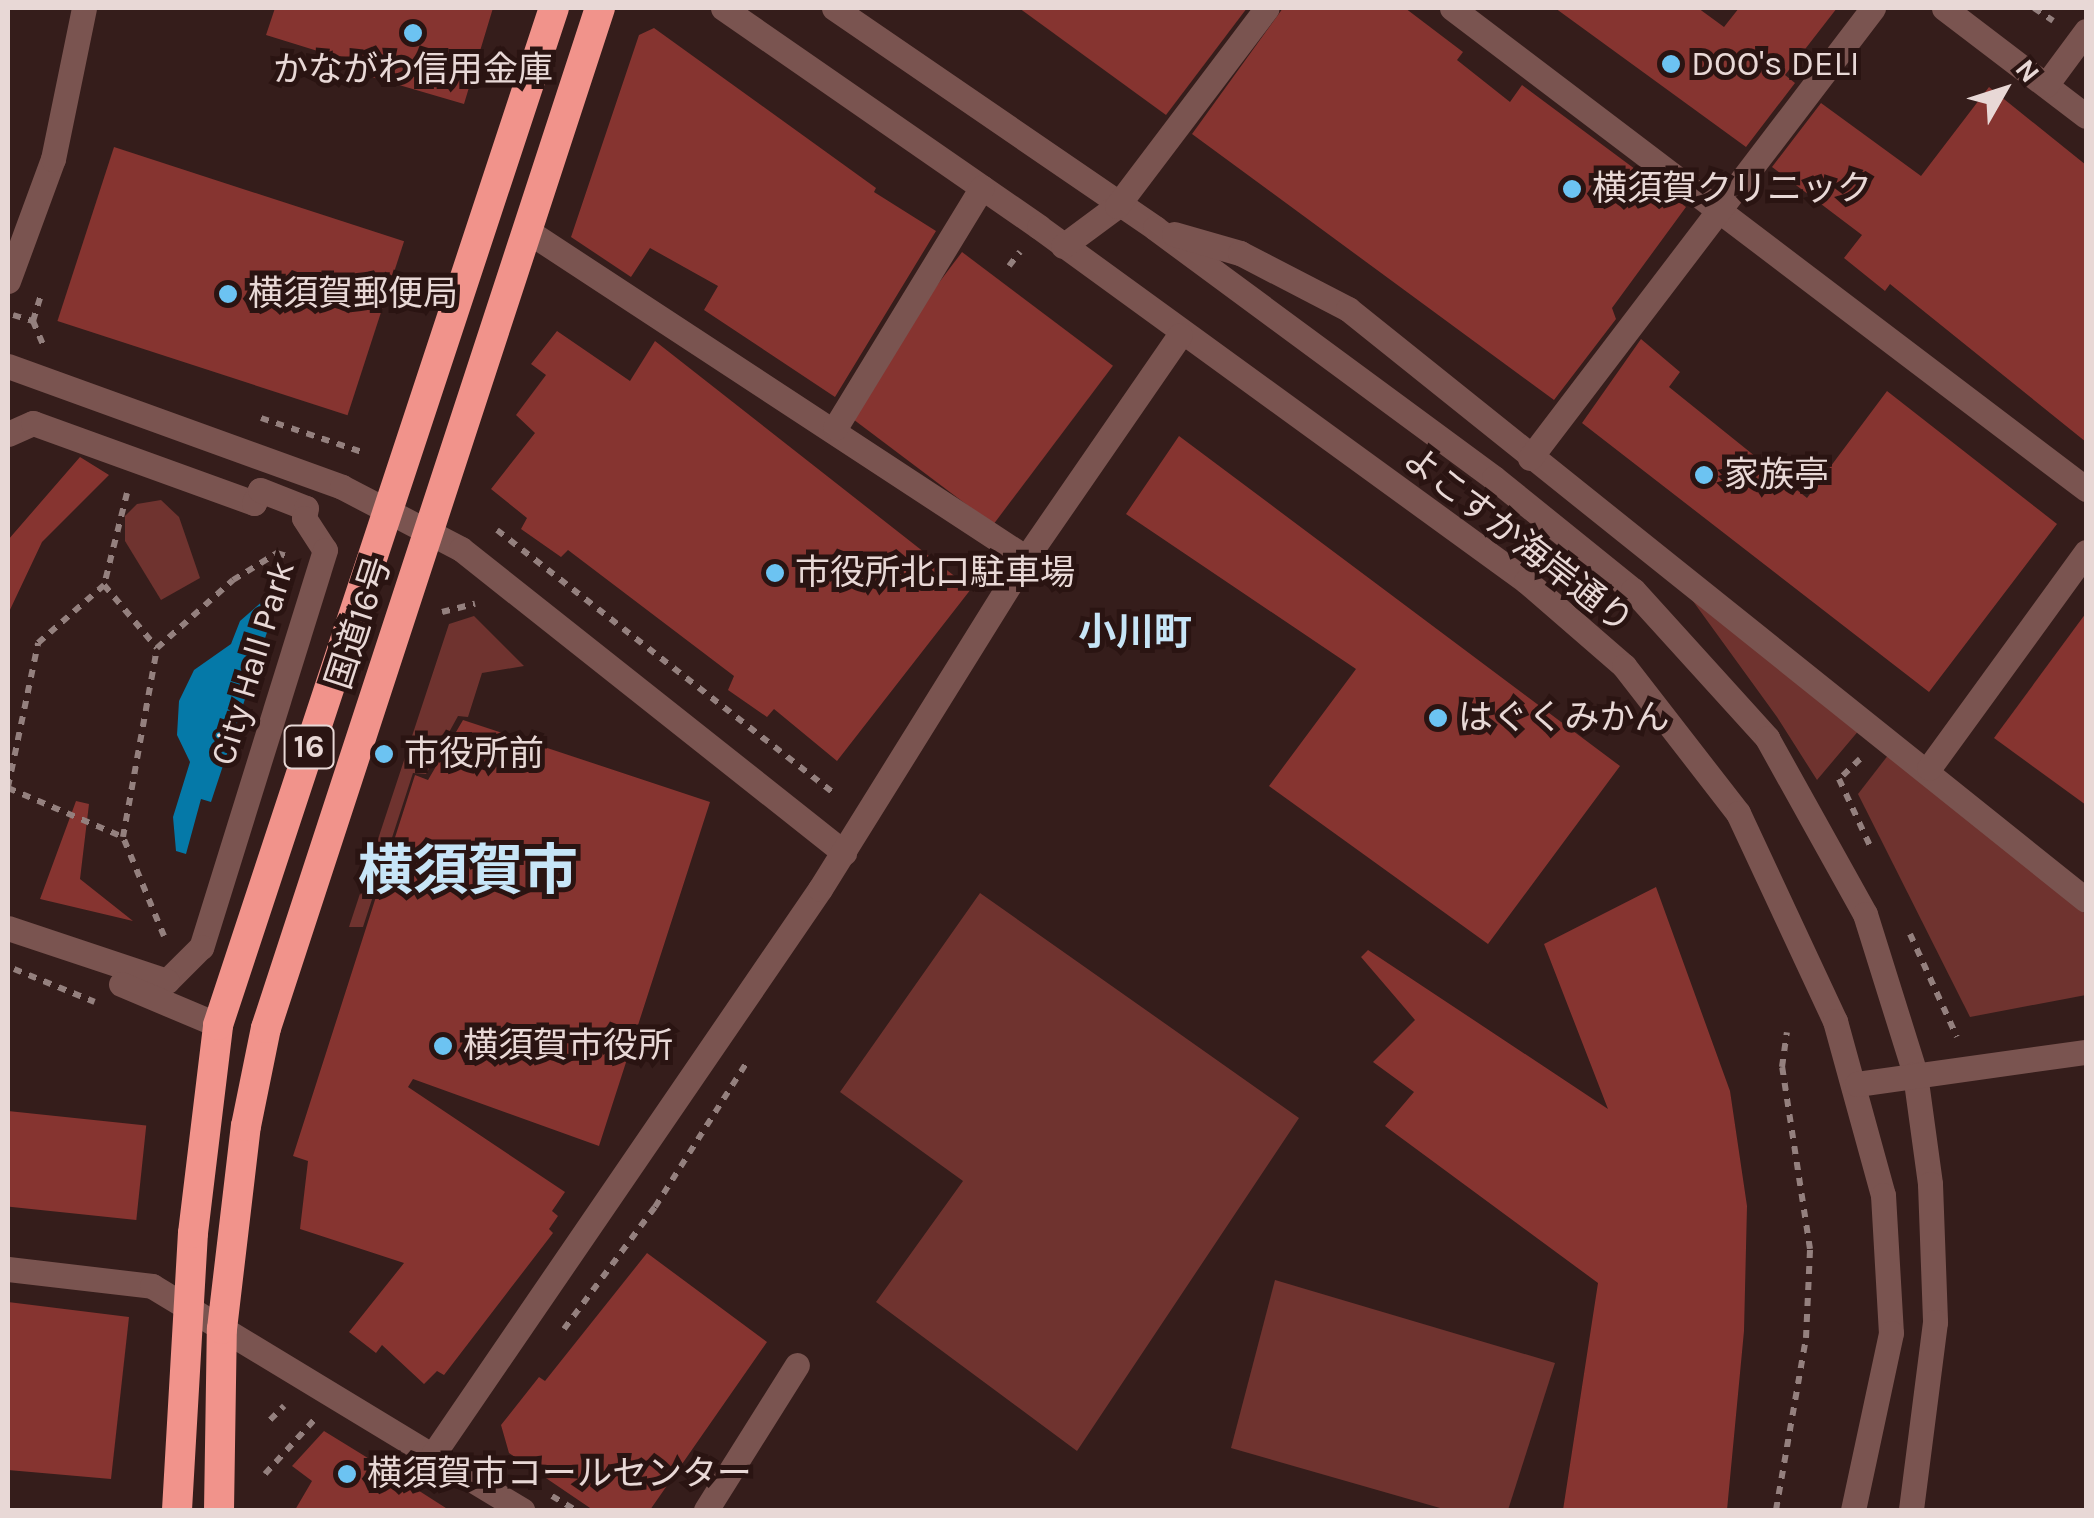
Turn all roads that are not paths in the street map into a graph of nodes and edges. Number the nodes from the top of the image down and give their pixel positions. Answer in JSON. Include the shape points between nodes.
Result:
{"nodes":[{"id":1,"x":84,"y":8,"type":"edge"},
{"id":2,"x":554,"y":8,"type":"edge"},
{"id":3,"x":600,"y":8,"type":"edge"},
{"id":4,"x":723,"y":8,"type":"edge"},
{"id":5,"x":834,"y":8,"type":"edge"},
{"id":6,"x":1267,"y":8,"type":"edge"},
{"id":7,"x":1452,"y":8,"type":"edge"},
{"id":8,"x":1872,"y":8,"type":"edge"},
{"id":9,"x":1944,"y":8,"type":"edge"},
{"id":10,"x":2086,"y":31,"type":"edge"},
{"id":11,"x":2046,"y":85,"type":"junction"},
{"id":12,"x":2086,"y":116,"type":"edge"},
{"id":13,"x":982,"y":187,"type":"junction"},
{"id":14,"x":1118,"y":206,"type":"junction"},
{"id":15,"x":1715,"y":206,"type":"junction"},
{"id":16,"x":1155,"y":228,"type":"junction"},
{"id":17,"x":526,"y":230,"type":"junction"},
{"id":18,"x":1063,"y":246,"type":"junction"},
{"id":19,"x":8,"y":281,"type":"edge"},
{"id":20,"x":1180,"y":335,"type":"junction"},
{"id":21,"x":8,"y":366,"type":"edge"},
{"id":22,"x":835,"y":428,"type":"junction"},
{"id":23,"x":8,"y":434,"type":"edge"},
{"id":24,"x":1530,"y":458,"type":"junction"},
{"id":25,"x":2086,"y":489,"type":"edge"},
{"id":26,"x":386,"y":506,"type":"junction"},
{"id":27,"x":430,"y":531,"type":"junction"},
{"id":28,"x":2086,"y":552,"type":"edge"},
{"id":29,"x":1026,"y":558,"type":"junction"},
{"id":30,"x":1929,"y":768,"type":"junction"},
{"id":31,"x":844,"y":853,"type":"junction"},
{"id":32,"x":2086,"y":900,"type":"edge"},
{"id":33,"x":8,"y":928,"type":"edge"},
{"id":34,"x":8,"y":940,"type":"edge"},
{"id":35,"x":218,"y":1024,"type":"junction"},
{"id":36,"x":2086,"y":1052,"type":"edge"},
{"id":37,"x":1915,"y":1074,"type":"junction"},
{"id":38,"x":1857,"y":1084,"type":"junction"},
{"id":39,"x":8,"y":1269,"type":"edge"},
{"id":40,"x":189,"y":1309,"type":"junction"},
{"id":41,"x":222,"y":1328,"type":"junction"},
{"id":42,"x":797,"y":1364,"type":"dead end"},
{"id":43,"x":432,"y":1456,"type":"junction"},
{"id":44,"x":178,"y":1510,"type":"edge"},
{"id":45,"x":219,"y":1510,"type":"edge"},
{"id":46,"x":522,"y":1510,"type":"edge"},
{"id":47,"x":706,"y":1510,"type":"edge"},
{"id":48,"x":1853,"y":1510,"type":"edge"},
{"id":49,"x":1911,"y":1510,"type":"edge"}],
"edges":[{"from":1,"to":19,"type":"street","via":[[54,159]]},
{"from":2,"to":26,"type":"highway","name":"国道16号","number":"16"},
{"from":3,"to":17,"type":"highway","name":"国道16号","number":"16"},
{"from":4,"to":13,"type":"street","name":"よこすか海岸通り"},
{"from":5,"to":14,"type":"street","name":"よこすか海岸通り"},
{"from":6,"to":14,"type":"street"},
{"from":7,"to":15,"type":"street"},
{"from":8,"to":15,"type":"street"},
{"from":9,"to":11,"type":"street"},
{"from":10,"to":11,"type":"street"},
{"from":11,"to":12,"type":"street"},
{"from":13,"to":18,"type":"street","name":"よこすか海岸通り"},
{"from":13,"to":22,"type":"street"},
{"from":14,"to":16,"type":"street","name":"よこすか海岸通り"},
{"from":14,"to":18,"type":"street"},
{"from":15,"to":24,"type":"street"},
{"from":15,"to":25,"type":"street"},
{"from":16,"to":24,"type":"street","via":[[1240,253],[1348,309]]},
{"from":16,"to":37,"type":"street","name":"よこすか海岸通り","via":[[1494,478],[1633,590],[1767,738],[1864,914]]},
{"from":17,"to":22,"type":"street"},
{"from":17,"to":27,"type":"highway","name":"国道16号","number":"16"},
{"from":18,"to":20,"type":"street","name":"よこすか海岸通り"},
{"from":20,"to":29,"type":"street"},
{"from":20,"to":38,"type":"street","name":"よこすか海岸通り","via":[[1526,581],[1624,666],[1738,813],[1835,1021]]},
{"from":21,"to":26,"type":"street"},
{"from":22,"to":29,"type":"street"},
{"from":23,"to":33,"type":"street","name":"City Hall Park","via":[[32,423],[254,503],[260,490],[306,508],[304,518],[325,550],[201,947],[167,981]]},
{"from":24,"to":30,"type":"street"},
{"from":26,"to":27,"type":"street"},
{"from":26,"to":35,"type":"highway","name":"国道16号","number":"16"},
{"from":27,"to":31,"type":"street"},
{"from":27,"to":41,"type":"highway","name":"国道16号","number":"16","via":[[266,1028],[246,1126]]},
{"from":28,"to":30,"type":"street"},
{"from":29,"to":31,"type":"street"},
{"from":30,"to":32,"type":"street"},
{"from":31,"to":43,"type":"street"},
{"from":34,"to":35,"type":"street"},
{"from":35,"to":40,"type":"highway","name":"国道16号","number":"16"},
{"from":36,"to":37,"type":"street"},
{"from":37,"to":38,"type":"street"},
{"from":37,"to":49,"type":"street","name":"よこすか海岸通り","via":[[1930,1184],[1935,1322]]},
{"from":38,"to":48,"type":"street","name":"よこすか海岸通り","via":[[1883,1195],[1890,1333]]},
{"from":39,"to":40,"type":"street","via":[[152,1286]]},
{"from":40,"to":41,"type":"street"},
{"from":40,"to":44,"type":"highway","name":"国道16号","number":"16"},
{"from":41,"to":43,"type":"street"},
{"from":41,"to":45,"type":"highway","name":"国道16号","number":"16"},
{"from":42,"to":47,"type":"street"},
{"from":43,"to":46,"type":"street"}]}
